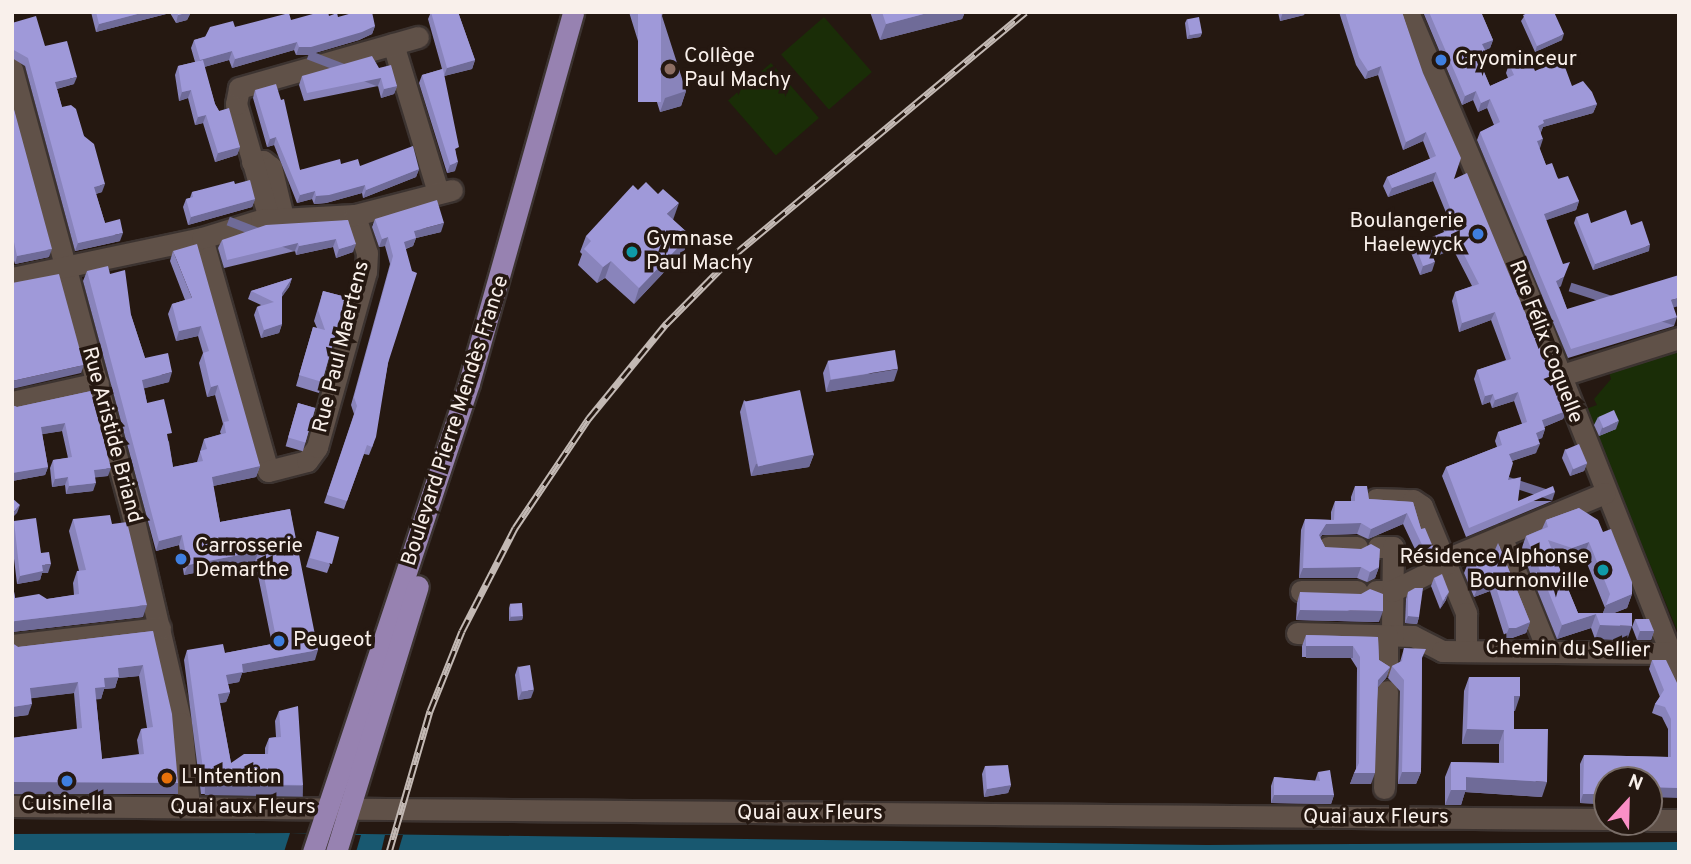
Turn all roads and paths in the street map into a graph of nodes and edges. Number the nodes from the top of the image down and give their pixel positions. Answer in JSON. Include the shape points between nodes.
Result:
{"nodes":[{"id":1,"x":573,"y":12,"type":"edge"},
{"id":2,"x":586,"y":12,"type":"edge"},
{"id":3,"x":1408,"y":12,"type":"edge"},
{"id":4,"x":418,"y":37,"type":"dead end"},
{"id":5,"x":393,"y":44,"type":"junction"},
{"id":6,"x":12,"y":69,"type":"edge"},
{"id":7,"x":355,"y":215,"type":"junction"},
{"id":8,"x":276,"y":218,"type":"junction"},
{"id":9,"x":202,"y":238,"type":"junction"},
{"id":10,"x":66,"y":267,"type":"junction"},
{"id":11,"x":12,"y":278,"type":"edge"},
{"id":12,"x":1679,"y":338,"type":"edge"},
{"id":13,"x":1559,"y":376,"type":"junction"},
{"id":14,"x":98,"y":383,"type":"junction"},
{"id":15,"x":12,"y":402,"type":"edge"},
{"id":16,"x":1605,"y":492,"type":"junction"},
{"id":17,"x":1376,"y":499,"type":"edge"},
{"id":18,"x":1501,"y":536,"type":"junction"},
{"id":19,"x":1328,"y":547,"type":"edge"},
{"id":20,"x":1445,"y":562,"type":"junction"},
{"id":21,"x":1375,"y":591,"type":"junction"},
{"id":22,"x":1301,"y":592,"type":"edge"},
{"id":23,"x":160,"y":628,"type":"junction"},
{"id":24,"x":1297,"y":633,"type":"dead end"},
{"id":25,"x":1389,"y":635,"type":"junction"},
{"id":26,"x":12,"y":645,"type":"edge"},
{"id":27,"x":1474,"y":648,"type":"junction"},
{"id":28,"x":1547,"y":649,"type":"junction"},
{"id":29,"x":1670,"y":653,"type":"junction"},
{"id":30,"x":1387,"y":665,"type":"edge"},
{"id":31,"x":1679,"y":674,"type":"edge"},
{"id":32,"x":1387,"y":691,"type":"dead end"},
{"id":33,"x":1384,"y":788,"type":"dead end"},
{"id":34,"x":12,"y":806,"type":"edge"},
{"id":35,"x":189,"y":806,"type":"junction"},
{"id":36,"x":324,"y":816,"type":"junction"},
{"id":37,"x":347,"y":816,"type":"junction"},
{"id":38,"x":1593,"y":819,"type":"edge"},
{"id":39,"x":313,"y":852,"type":"edge"},
{"id":40,"x":336,"y":852,"type":"edge"}],
"edges":[{"from":1,"to":36,"type":"main road","name":"Boulevard Pierre Mendès France","via":[[467,391]]},
{"from":2,"to":37,"type":"main road","name":"Boulevard Pierre Mendès France","via":[[508,302]]},
{"from":3,"to":13,"type":"street","name":"Rue Félix Coquelle"},
{"from":4,"to":5,"type":"street"},
{"from":5,"to":7,"type":"street","via":[[445,191]]},
{"from":5,"to":8,"type":"street","via":[[242,86],[236,104],[252,162]]},
{"from":6,"to":10,"type":"street","name":"Rue Aristide Briand"},
{"from":7,"to":8,"type":"street"},
{"from":7,"to":9,"type":"street","name":"Rue Paul Maertens","via":[[367,253],[366,272],[317,447],[307,461],[268,471]]},
{"from":8,"to":9,"type":"street"},
{"from":9,"to":10,"type":"street"},
{"from":10,"to":11,"type":"street"},
{"from":10,"to":14,"type":"street","name":"Rue Aristide Briand"},
{"from":12,"to":13,"type":"street"},
{"from":13,"to":16,"type":"street","name":"Rue Félix Coquelle"},
{"from":14,"to":15,"type":"street"},
{"from":14,"to":23,"type":"street","name":"Rue Aristide Briand"},
{"from":16,"to":18,"type":"street"},
{"from":16,"to":29,"type":"street","name":"Rue Félix Coquelle"},
{"from":17,"to":20,"type":"street","via":[[1420,503]]},
{"from":18,"to":20,"type":"street"},
{"from":18,"to":28,"type":"street"},
{"from":19,"to":21,"type":"street","via":[[1376,547]]},
{"from":20,"to":21,"type":"street"},
{"from":20,"to":27,"type":"street","via":[[1466,613]]},
{"from":21,"to":22,"type":"street"},
{"from":21,"to":25,"type":"street"},
{"from":23,"to":26,"type":"street"},
{"from":23,"to":35,"type":"street","name":"Rue Aristide Briand","via":[[181,723]]},
{"from":24,"to":25,"type":"street","name":"Chemin du Sellier"},
{"from":25,"to":27,"type":"street","name":"Chemin du Sellier","via":[[1419,637],[1437,651]]},
{"from":25,"to":30,"type":"street"},
{"from":27,"to":28,"type":"street","name":"Chemin du Sellier"},
{"from":28,"to":29,"type":"street","name":"Chemin du Sellier"},
{"from":29,"to":31,"type":"street","name":"Rue Félix Coquelle"},
{"from":32,"to":33,"type":"street"},
{"from":34,"to":35,"type":"street","name":"Quai aux Fleurs"},
{"from":35,"to":36,"type":"street","name":"Quai aux Fleurs"},
{"from":36,"to":37,"type":"street","name":"Quai aux Fleurs"},
{"from":36,"to":39,"type":"main road","name":"Boulevard Pierre Mendès France"},
{"from":37,"to":38,"type":"street","name":"Quai aux Fleurs"},
{"from":37,"to":40,"type":"main road","name":"Boulevard Pierre Mendès France"}]}
